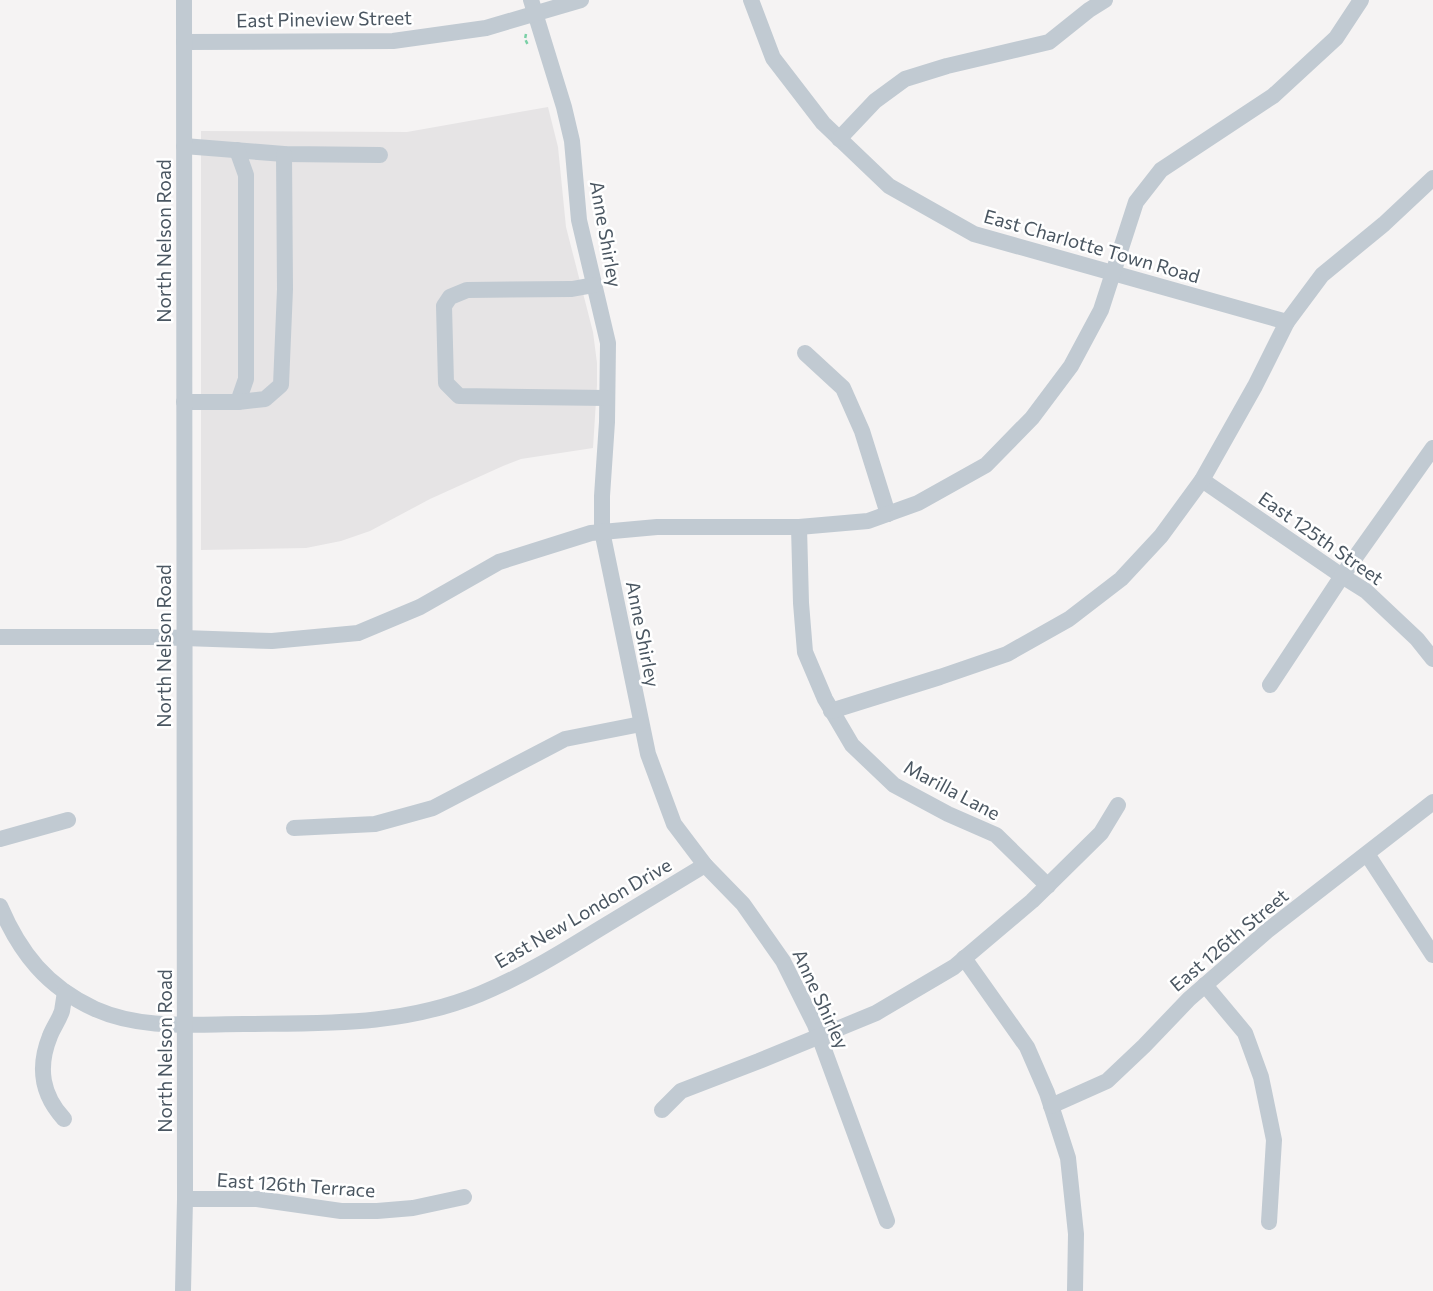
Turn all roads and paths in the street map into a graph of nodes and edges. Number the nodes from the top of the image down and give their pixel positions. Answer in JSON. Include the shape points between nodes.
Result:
{"nodes":[{"id":1,"x":184,"y":0,"type":"edge"},
{"id":2,"x":581,"y":0,"type":"edge"},
{"id":3,"x":751,"y":0,"type":"edge"},
{"id":4,"x":1105,"y":0,"type":"edge"},
{"id":5,"x":1361,"y":0,"type":"edge"},
{"id":6,"x":533,"y":7,"type":"edge"},
{"id":7,"x":184,"y":42,"type":"junction"},
{"id":8,"x":839,"y":139,"type":"junction"},
{"id":9,"x":184,"y":146,"type":"junction"},
{"id":10,"x":237,"y":150,"type":"junction"},
{"id":11,"x":284,"y":154,"type":"junction"},
{"id":12,"x":380,"y":155,"type":"dead end"},
{"id":13,"x":1433,"y":178,"type":"edge"},
{"id":14,"x":1112,"y":273,"type":"junction"},
{"id":15,"x":594,"y":285,"type":"junction"},
{"id":16,"x":1287,"y":322,"type":"junction"},
{"id":17,"x":805,"y":353,"type":"dead end"},
{"id":18,"x":607,"y":398,"type":"junction"},
{"id":19,"x":184,"y":402,"type":"junction"},
{"id":20,"x":238,"y":402,"type":"junction"},
{"id":21,"x":1433,"y":448,"type":"edge"},
{"id":22,"x":1202,"y":480,"type":"junction"},
{"id":23,"x":888,"y":514,"type":"junction"},
{"id":24,"x":799,"y":527,"type":"junction"},
{"id":25,"x":602,"y":531,"type":"junction"},
{"id":26,"x":1342,"y":576,"type":"junction"},
{"id":27,"x":0,"y":637,"type":"edge"},
{"id":28,"x":184,"y":638,"type":"junction"},
{"id":29,"x":1433,"y":658,"type":"edge"},
{"id":30,"x":1270,"y":685,"type":"dead end"},
{"id":31,"x":831,"y":711,"type":"junction"},
{"id":32,"x":641,"y":724,"type":"junction"},
{"id":33,"x":1433,"y":802,"type":"edge"},
{"id":34,"x":1118,"y":805,"type":"dead end"},
{"id":35,"x":68,"y":820,"type":"dead end"},
{"id":36,"x":294,"y":828,"type":"dead end"},
{"id":37,"x":0,"y":839,"type":"edge"},
{"id":38,"x":1367,"y":854,"type":"junction"},
{"id":39,"x":705,"y":864,"type":"junction"},
{"id":40,"x":1048,"y":886,"type":"junction"},
{"id":41,"x":0,"y":906,"type":"edge"},
{"id":42,"x":1433,"y":955,"type":"edge"},
{"id":43,"x":964,"y":958,"type":"junction"},
{"id":44,"x":1205,"y":985,"type":"junction"},
{"id":45,"x":65,"y":992,"type":"junction"},
{"id":46,"x":185,"y":1025,"type":"junction"},
{"id":47,"x":819,"y":1036,"type":"junction"},
{"id":48,"x":1051,"y":1106,"type":"junction"},
{"id":49,"x":662,"y":1110,"type":"dead end"},
{"id":50,"x":64,"y":1120,"type":"dead end"},
{"id":51,"x":464,"y":1197,"type":"dead end"},
{"id":52,"x":185,"y":1199,"type":"junction"},
{"id":53,"x":887,"y":1221,"type":"dead end"},
{"id":54,"x":1269,"y":1222,"type":"dead end"},
{"id":55,"x":183,"y":1291,"type":"edge"},
{"id":56,"x":1075,"y":1291,"type":"edge"}],
"edges":[{"from":1,"to":7,"type":"street","name":"North Nelson Road"},
{"from":2,"to":6,"type":"street","name":"East Pineview Street"},
{"from":3,"to":8,"type":"street","name":"East Charlotte Town Road","via":[[773,58]]},
{"from":4,"to":8,"type":"street","via":[[1049,42],[947,66],[906,80],[875,101]]},
{"from":5,"to":14,"type":"street","via":[[1336,38],[1272,96],[1161,170],[1136,202]]},
{"from":6,"to":7,"type":"street","name":"East Pineview Street","via":[[486,28],[393,41]]},
{"from":6,"to":15,"type":"street","name":"Anne Shirley","via":[[572,141],[579,220]]},
{"from":7,"to":9,"type":"street","name":"North Nelson Road"},
{"from":8,"to":14,"type":"street","name":"East Charlotte Town Road","via":[[889,186],[974,234]]},
{"from":9,"to":10,"type":"street"},
{"from":9,"to":19,"type":"street","name":"North Nelson Road"},
{"from":10,"to":11,"type":"street"},
{"from":10,"to":20,"type":"street","via":[[246,175],[246,379]]},
{"from":11,"to":12,"type":"street"},
{"from":11,"to":20,"type":"street","via":[[282,385],[265,399]]},
{"from":13,"to":16,"type":"street","via":[[1322,275]]},
{"from":14,"to":16,"type":"street","name":"East Charlotte Town Road"},
{"from":14,"to":23,"type":"street","via":[[1101,310],[1071,366],[1032,418],[986,465],[918,503]]},
{"from":15,"to":18,"type":"street","name":"Anne Shirley","via":[[608,342]]},
{"from":15,"to":18,"type":"street","via":[[572,289],[467,290],[450,297],[444,306],[446,382],[459,396]]},
{"from":16,"to":22,"type":"street"},
{"from":17,"to":23,"type":"street","via":[[843,388],[862,431]]},
{"from":18,"to":25,"type":"street","name":"Anne Shirley"},
{"from":19,"to":20,"type":"street"},
{"from":19,"to":28,"type":"street","name":"North Nelson Road"},
{"from":21,"to":26,"type":"street"},
{"from":22,"to":26,"type":"street","name":"East 125th Street"},
{"from":22,"to":31,"type":"street","via":[[1161,536],[1121,578],[1069,619],[1007,654]]},
{"from":23,"to":24,"type":"street","via":[[868,522]]},
{"from":24,"to":25,"type":"street","via":[[657,527]]},
{"from":24,"to":31,"type":"street","name":"Marilla Lane","via":[[804,652]]},
{"from":25,"to":28,"type":"street","via":[[499,562],[420,607],[358,633],[272,641]]},
{"from":25,"to":32,"type":"street","name":"Anne Shirley"},
{"from":26,"to":29,"type":"street","name":"East 125th Street","via":[[1366,591]]},
{"from":26,"to":30,"type":"street"},
{"from":27,"to":28,"type":"street"},
{"from":28,"to":46,"type":"street","name":"North Nelson Road"},
{"from":31,"to":40,"type":"street","name":"Marilla Lane","via":[[852,746],[894,785],[996,835]]},
{"from":32,"to":36,"type":"street","via":[[565,739],[433,808],[375,824]]},
{"from":32,"to":39,"type":"street","name":"Anne Shirley","via":[[648,754],[674,824]]},
{"from":33,"to":38,"type":"street","name":"East 126th Street"},
{"from":34,"to":40,"type":"street","via":[[1101,834]]},
{"from":35,"to":37,"type":"street"},
{"from":38,"to":42,"type":"street"},
{"from":38,"to":44,"type":"street","name":"East 126th Street","via":[[1267,931]]},
{"from":39,"to":46,"type":"street","name":"East New London Drive","via":[[544,963],[480,994],[444,1007],[357,1022]]},
{"from":39,"to":47,"type":"street","name":"Anne Shirley","via":[[744,904],[783,961]]},
{"from":40,"to":43,"type":"street"},
{"from":41,"to":45,"type":"street","name":"East New London Drive","via":[[10,930],[30,960]]},
{"from":43,"to":47,"type":"street","via":[[876,1013]]},
{"from":43,"to":48,"type":"street","via":[[1027,1047]]},
{"from":44,"to":48,"type":"street","name":"East 126th Street","via":[[1107,1081]]},
{"from":44,"to":54,"type":"street","via":[[1245,1033],[1261,1077],[1274,1140]]},
{"from":45,"to":46,"type":"street","name":"East New London Drive","via":[[95,1009],[123,1018]]},
{"from":45,"to":50,"type":"street","via":[[62,1012],[50,1037],[43,1070],[45,1091]]},
{"from":46,"to":52,"type":"street","name":"North Nelson Road"},
{"from":47,"to":49,"type":"street","via":[[681,1091]]},
{"from":47,"to":53,"type":"street","name":"Anne Shirley"},
{"from":48,"to":56,"type":"street","via":[[1068,1158],[1076,1234]]},
{"from":51,"to":52,"type":"street","name":"East 126th Terrace","via":[[413,1208],[377,1211],[341,1211],[257,1199]]},
{"from":52,"to":55,"type":"street","name":"North Nelson Road"}]}
